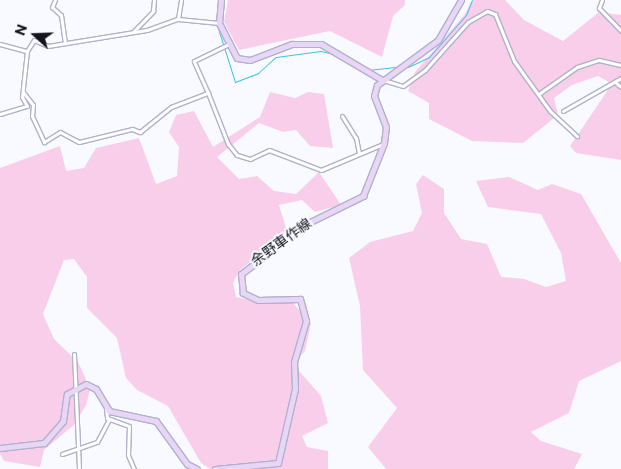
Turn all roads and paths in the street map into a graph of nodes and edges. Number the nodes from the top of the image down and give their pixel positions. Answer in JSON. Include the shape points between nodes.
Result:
{"nodes":[{"id":1,"x":55,"y":0,"type":"edge"},
{"id":2,"x":154,"y":0,"type":"edge"},
{"id":3,"x":181,"y":0,"type":"edge"},
{"id":4,"x":221,"y":0,"type":"edge"},
{"id":5,"x":461,"y":0,"type":"edge"},
{"id":6,"x":602,"y":0,"type":"edge"},
{"id":7,"x":178,"y":19,"type":"junction"},
{"id":8,"x":219,"y":23,"type":"junction"},
{"id":9,"x":621,"y":31,"type":"edge"},
{"id":10,"x":134,"y":32,"type":"junction"},
{"id":11,"x":65,"y":42,"type":"junction"},
{"id":12,"x":0,"y":44,"type":"edge"},
{"id":13,"x":229,"y":44,"type":"junction"},
{"id":14,"x":27,"y":51,"type":"junction"},
{"id":15,"x":621,"y":65,"type":"edge"},
{"id":16,"x":621,"y":78,"type":"edge"},
{"id":17,"x":382,"y":80,"type":"junction"},
{"id":18,"x":616,"y":84,"type":"junction"},
{"id":19,"x":621,"y":87,"type":"edge"},
{"id":20,"x":23,"y":92,"type":"junction"},
{"id":21,"x":208,"y":93,"type":"junction"},
{"id":22,"x":540,"y":93,"type":"junction"},
{"id":23,"x":563,"y":111,"type":"dead end"},
{"id":24,"x":0,"y":114,"type":"edge"},
{"id":25,"x":342,"y":116,"type":"dead end"},
{"id":26,"x":577,"y":136,"type":"dead end"},
{"id":27,"x":384,"y":143,"type":"junction"},
{"id":28,"x":359,"y":154,"type":"junction"},
{"id":29,"x":74,"y":354,"type":"dead end"},
{"id":30,"x":76,"y":387,"type":"junction"},
{"id":31,"x":106,"y":408,"type":"junction"},
{"id":32,"x":109,"y":419,"type":"junction"},
{"id":33,"x":0,"y":448,"type":"edge"},
{"id":34,"x":78,"y":452,"type":"junction"},
{"id":35,"x":62,"y":454,"type":"dead end"},
{"id":36,"x":278,"y":463,"type":"junction"},
{"id":37,"x":79,"y":469,"type":"edge"},
{"id":38,"x":134,"y":469,"type":"edge"},
{"id":39,"x":197,"y":469,"type":"edge"},
{"id":40,"x":216,"y":469,"type":"edge"},
{"id":41,"x":281,"y":469,"type":"edge"}],
"edges":[{"from":1,"to":11,"type":"street","via":[[52,7],[61,15]]},
{"from":2,"to":10,"type":"street","via":[[153,11]]},
{"from":3,"to":7,"type":"street"},
{"from":4,"to":8,"type":"main road"},
{"from":5,"to":17,"type":"main road","via":[[438,40]]},
{"from":6,"to":9,"type":"street","via":[[599,8]]},
{"from":7,"to":8,"type":"street"},
{"from":7,"to":10,"type":"street"},
{"from":8,"to":13,"type":"main road"},
{"from":10,"to":11,"type":"street"},
{"from":11,"to":14,"type":"street","via":[[48,46],[34,40]]},
{"from":12,"to":14,"type":"street"},
{"from":13,"to":17,"type":"main road","via":[[234,55],[245,61],[279,46],[321,44]]},
{"from":13,"to":21,"type":"street","via":[[194,61]]},
{"from":14,"to":20,"type":"street"},
{"from":15,"to":22,"type":"street","via":[[599,60],[577,67]]},
{"from":16,"to":18,"type":"street"},
{"from":17,"to":22,"type":"street","via":[[402,86],[425,70],[468,22],[487,11],[495,14],[514,61]]},
{"from":17,"to":27,"type":"main road","name":"余野車作線","via":[[374,91],[386,127]]},
{"from":18,"to":19,"type":"street"},
{"from":18,"to":23,"type":"street"},
{"from":20,"to":21,"type":"street","via":[[33,104],[32,116],[44,142],[60,132],[79,142],[132,129],[140,132],[171,107]]},
{"from":20,"to":24,"type":"street","via":[[27,106]]},
{"from":21,"to":28,"type":"street","via":[[228,144],[237,154],[250,158],[269,150],[316,170]]},
{"from":22,"to":26,"type":"street","via":[[554,115]]},
{"from":25,"to":28,"type":"street","via":[[356,138]]},
{"from":27,"to":28,"type":"street"},
{"from":27,"to":36,"type":"main road","name":"余野車作線","via":[[363,196],[306,224],[241,274],[243,293],[258,300],[294,297],[307,313],[294,362],[294,389]]},
{"from":29,"to":30,"type":"street"},
{"from":30,"to":31,"type":"main road","via":[[92,385]]},
{"from":30,"to":33,"type":"main road","via":[[68,394],[63,421],[44,443]]},
{"from":30,"to":34,"type":"street"},
{"from":31,"to":32,"type":"street"},
{"from":31,"to":39,"type":"main road","via":[[116,414],[156,421],[187,464]]},
{"from":32,"to":34,"type":"street","via":[[98,442]]},
{"from":32,"to":38,"type":"street","via":[[129,426],[128,455]]},
{"from":34,"to":35,"type":"street"},
{"from":34,"to":37,"type":"street"},
{"from":36,"to":40,"type":"main road"},
{"from":36,"to":41,"type":"street"}]}
